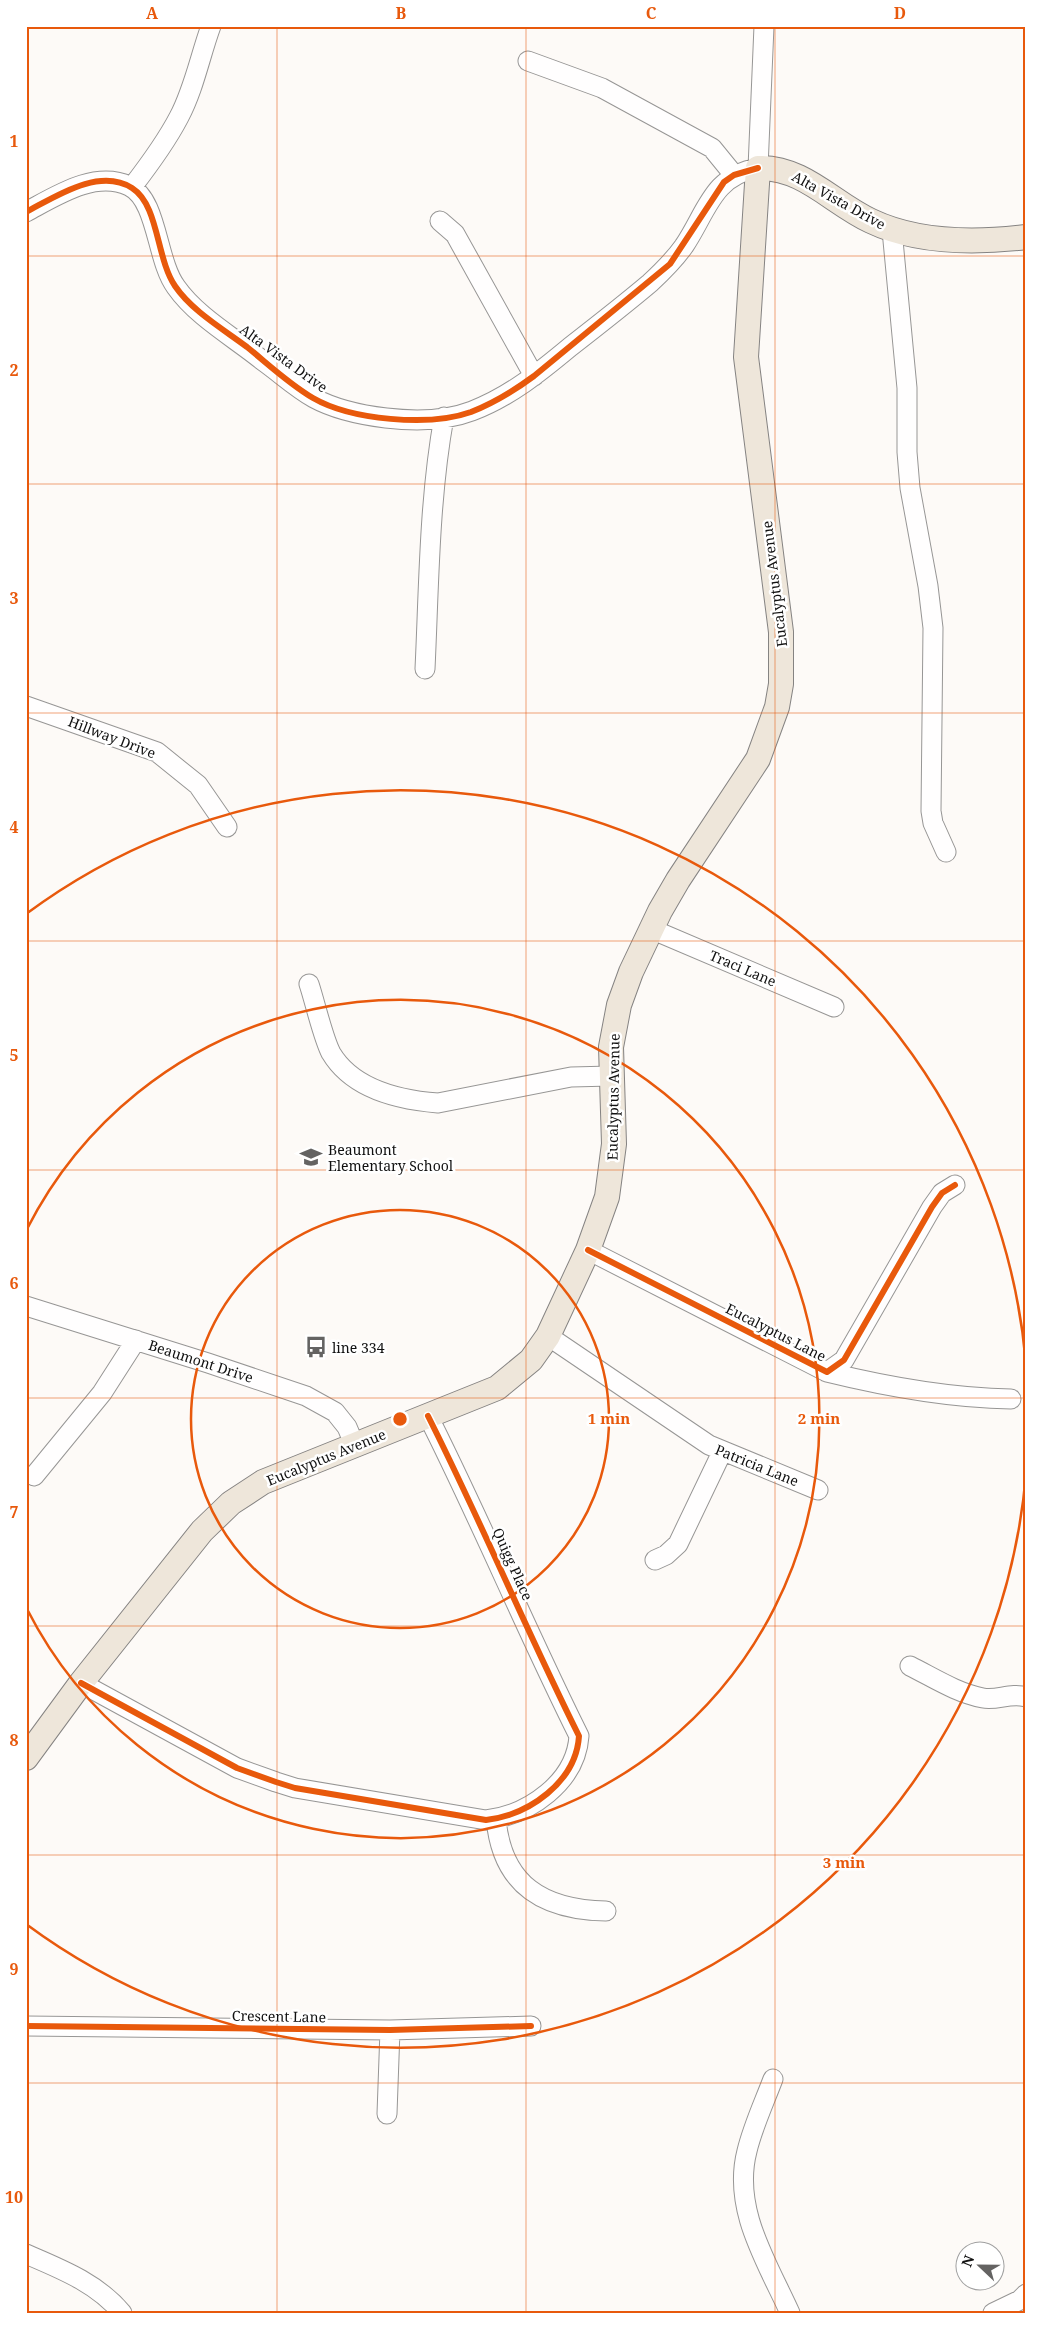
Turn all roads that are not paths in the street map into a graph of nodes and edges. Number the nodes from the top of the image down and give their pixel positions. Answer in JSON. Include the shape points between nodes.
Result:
{"nodes":[{"id":1,"x":211,"y":26,"type":"edge"},
{"id":2,"x":764,"y":26,"type":"edge"},
{"id":3,"x":528,"y":61,"type":"dead end"},
{"id":4,"x":758,"y":168,"type":"junction"},
{"id":5,"x":734,"y":175,"type":"junction"},
{"id":6,"x":132,"y":187,"type":"junction"},
{"id":7,"x":26,"y":212,"type":"edge"},
{"id":8,"x":440,"y":221,"type":"dead end"},
{"id":9,"x":892,"y":230,"type":"junction"},
{"id":10,"x":1026,"y":238,"type":"edge"},
{"id":11,"x":534,"y":376,"type":"junction"},
{"id":12,"x":444,"y":417,"type":"junction"},
{"id":13,"x":425,"y":669,"type":"dead end"},
{"id":14,"x":26,"y":706,"type":"edge"},
{"id":15,"x":227,"y":827,"type":"dead end"},
{"id":16,"x":946,"y":852,"type":"dead end"},
{"id":17,"x":651,"y":929,"type":"junction"},
{"id":18,"x":309,"y":984,"type":"dead end"},
{"id":19,"x":834,"y":1007,"type":"dead end"},
{"id":20,"x":611,"y":1076,"type":"junction"},
{"id":21,"x":954,"y":1185,"type":"dead end"},
{"id":22,"x":588,"y":1250,"type":"junction"},
{"id":23,"x":26,"y":1306,"type":"edge"},
{"id":24,"x":548,"y":1336,"type":"junction"},
{"id":25,"x":136,"y":1340,"type":"junction"},
{"id":26,"x":827,"y":1372,"type":"junction"},
{"id":27,"x":1011,"y":1399,"type":"dead end"},
{"id":28,"x":428,"y":1416,"type":"junction"},
{"id":29,"x":355,"y":1446,"type":"junction"},
{"id":30,"x":722,"y":1452,"type":"junction"},
{"id":31,"x":34,"y":1476,"type":"dead end"},
{"id":32,"x":818,"y":1490,"type":"dead end"},
{"id":33,"x":655,"y":1560,"type":"dead end"},
{"id":34,"x":910,"y":1666,"type":"dead end"},
{"id":35,"x":81,"y":1683,"type":"junction"},
{"id":36,"x":1026,"y":1697,"type":"edge"},
{"id":37,"x":26,"y":1758,"type":"edge"},
{"id":38,"x":496,"y":1819,"type":"junction"},
{"id":39,"x":606,"y":1911,"type":"dead end"},
{"id":40,"x":26,"y":2026,"type":"edge"},
{"id":41,"x":531,"y":2026,"type":"dead end"},
{"id":42,"x":390,"y":2030,"type":"junction"},
{"id":43,"x":773,"y":2079,"type":"dead end"},
{"id":44,"x":387,"y":2114,"type":"dead end"},
{"id":45,"x":26,"y":2254,"type":"edge"},
{"id":46,"x":1026,"y":2294,"type":"edge"},
{"id":47,"x":122,"y":2313,"type":"edge"},
{"id":48,"x":790,"y":2313,"type":"edge"},
{"id":49,"x":993,"y":2313,"type":"edge"}],
"edges":[{"from":1,"to":6,"type":"street","via":[[180,116]]},
{"from":2,"to":4,"type":"street"},
{"from":3,"to":5,"type":"street","via":[[602,88],[712,148]]},
{"from":4,"to":5,"type":"street","name":"Alta Vista Drive"},
{"from":4,"to":9,"type":"main road","name":"Alta Vista Drive","via":[[797,175],[870,221]]},
{"from":4,"to":17,"type":"main road","name":"Eucalyptus Avenue","via":[[746,358],[781,632],[781,684],[774,716],[758,759],[690,860]]},
{"from":5,"to":11,"type":"street","name":"Alta Vista Drive","via":[[716,192],[670,264]]},
{"from":6,"to":7,"type":"street","via":[[110,181],[96,182],[61,194]]},
{"from":6,"to":12,"type":"street","name":"Alta Vista Drive","via":[[146,202],[162,261],[182,295],[304,391],[341,409],[368,416]]},
{"from":8,"to":11,"type":"street","via":[[455,234]]},
{"from":9,"to":10,"type":"main road","name":"Alta Vista Drive","via":[[908,235],[951,239]]},
{"from":9,"to":16,"type":"street","via":[[907,388],[910,488],[933,628],[932,823]]},
{"from":11,"to":12,"type":"street","name":"Alta Vista Drive","via":[[515,390],[471,412]]},
{"from":12,"to":13,"type":"street","via":[[436,461]]},
{"from":14,"to":15,"type":"street","name":"Hillway Drive","via":[[157,752],[198,785]]},
{"from":17,"to":19,"type":"street","name":"Traci Lane"},
{"from":17,"to":20,"type":"main road","name":"Eucalyptus Avenue","via":[[619,1005],[612,1040]]},
{"from":18,"to":20,"type":"street","via":[[331,1053],[364,1084],[381,1092],[438,1103],[572,1077]]},
{"from":20,"to":22,"type":"main road","name":"Eucalyptus Avenue","via":[[612,1164],[607,1197]]},
{"from":21,"to":26,"type":"street","name":"Eucalyptus Lane","via":[[942,1193],[932,1207],[844,1360]]},
{"from":22,"to":24,"type":"main road","name":"Eucalyptus Avenue"},
{"from":22,"to":26,"type":"street","name":"Eucalyptus Lane"},
{"from":23,"to":25,"type":"street","name":"Beaumont Drive"},
{"from":24,"to":28,"type":"main road","name":"Eucalyptus Avenue","via":[[531,1360],[497,1388]]},
{"from":24,"to":30,"type":"street","name":"Patricia Lane"},
{"from":25,"to":29,"type":"street","name":"Beaumont Drive","via":[[306,1396],[335,1412],[347,1427]]},
{"from":25,"to":31,"type":"street","via":[[102,1393]]},
{"from":26,"to":27,"type":"street","via":[[916,1391]]},
{"from":28,"to":29,"type":"main road","name":"Eucalyptus Avenue"},
{"from":28,"to":38,"type":"street","name":"Quigg Place","via":[[579,1736],[573,1761],[552,1790],[532,1804]]},
{"from":29,"to":35,"type":"main road","name":"Eucalyptus Avenue","via":[[263,1482],[231,1503],[202,1531]]},
{"from":30,"to":32,"type":"street","name":"Patricia Lane"},
{"from":30,"to":33,"type":"street","via":[[678,1544]]},
{"from":34,"to":36,"type":"street","via":[[953,1688],[985,1698]]},
{"from":35,"to":37,"type":"main road","name":"Eucalyptus Avenue"},
{"from":35,"to":38,"type":"street","via":[[237,1768],[295,1788],[486,1820]]},
{"from":38,"to":39,"type":"street","via":[[501,1850],[527,1890],[559,1906]]},
{"from":40,"to":42,"type":"street","name":"Crescent Lane"},
{"from":41,"to":42,"type":"street","name":"Crescent Lane"},
{"from":42,"to":44,"type":"street"},
{"from":43,"to":48,"type":"street","via":[[746,2151],[744,2190],[752,2228]]},
{"from":45,"to":47,"type":"street","via":[[89,2283]]},
{"from":46,"to":49,"type":"street"}]}
